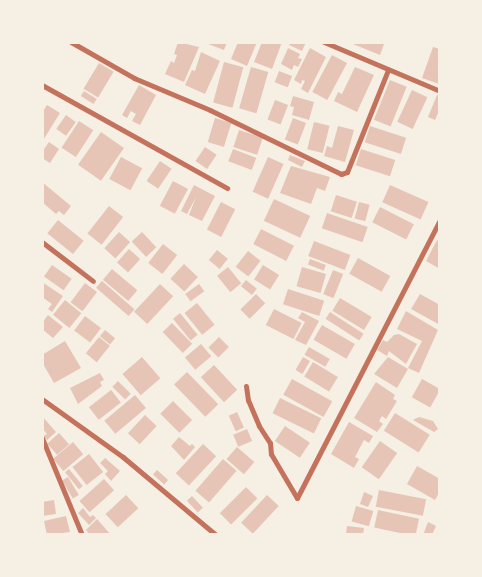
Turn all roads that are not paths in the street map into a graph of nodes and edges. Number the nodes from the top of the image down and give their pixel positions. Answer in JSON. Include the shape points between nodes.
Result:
{"nodes":[{"id":1,"x":71,"y":42,"type":"edge"},
{"id":2,"x":324,"y":42,"type":"edge"},
{"id":3,"x":340,"y":42,"type":"edge"},
{"id":4,"x":337,"y":49,"type":"junction"},
{"id":5,"x":388,"y":70,"type":"junction"},
{"id":6,"x":42,"y":85,"type":"edge"},
{"id":7,"x":440,"y":91,"type":"edge"},
{"id":8,"x":227,"y":188,"type":"dead end"},
{"id":9,"x":440,"y":220,"type":"edge"},
{"id":10,"x":42,"y":242,"type":"edge"},
{"id":11,"x":93,"y":281,"type":"dead end"},
{"id":12,"x":246,"y":386,"type":"dead end"},
{"id":13,"x":42,"y":399,"type":"edge"},
{"id":14,"x":42,"y":438,"type":"edge"},
{"id":15,"x":82,"y":535,"type":"edge"},
{"id":16,"x":216,"y":535,"type":"edge"}],
"edges":[{"from":1,"to":5,"type":"street","via":[[135,78],[340,174],[346,172]]},
{"from":2,"to":4,"type":"street"},
{"from":3,"to":4,"type":"street"},
{"from":4,"to":5,"type":"street"},
{"from":5,"to":7,"type":"street"},
{"from":6,"to":8,"type":"street"},
{"from":9,"to":12,"type":"street","via":[[297,498],[271,454]]},
{"from":10,"to":11,"type":"street"},
{"from":13,"to":16,"type":"street","via":[[123,457]]},
{"from":14,"to":15,"type":"street"}]}
